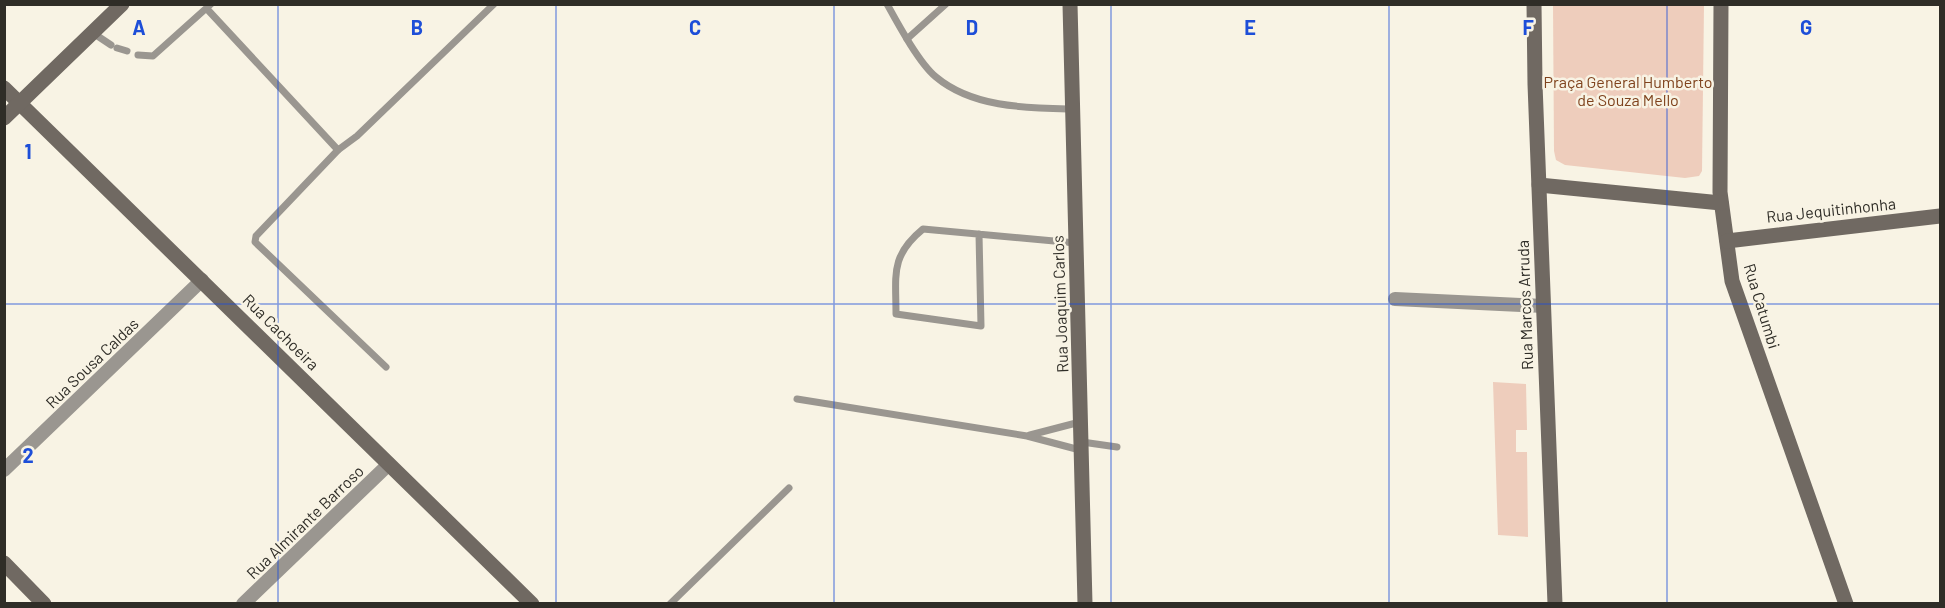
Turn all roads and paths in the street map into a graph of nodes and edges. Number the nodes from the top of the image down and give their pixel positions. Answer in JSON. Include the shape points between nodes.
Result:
{"nodes":[{"id":1,"x":122,"y":4,"type":"edge"},
{"id":2,"x":494,"y":4,"type":"edge"},
{"id":3,"x":887,"y":4,"type":"edge"},
{"id":4,"x":945,"y":4,"type":"edge"},
{"id":5,"x":1071,"y":4,"type":"edge"},
{"id":6,"x":1534,"y":4,"type":"edge"},
{"id":7,"x":1721,"y":4,"type":"edge"},
{"id":8,"x":209,"y":7,"type":"edge"},
{"id":9,"x":93,"y":33,"type":"junction"},
{"id":10,"x":907,"y":39,"type":"junction"},
{"id":11,"x":127,"y":51,"type":"dead end"},
{"id":12,"x":138,"y":56,"type":"dead end"},
{"id":13,"x":4,"y":88,"type":"edge"},
{"id":14,"x":20,"y":103,"type":"junction"},
{"id":15,"x":1073,"y":109,"type":"junction"},
{"id":16,"x":4,"y":118,"type":"edge"},
{"id":17,"x":338,"y":150,"type":"junction"},
{"id":18,"x":1539,"y":184,"type":"junction"},
{"id":19,"x":1721,"y":203,"type":"junction"},
{"id":20,"x":1941,"y":216,"type":"edge"},
{"id":21,"x":979,"y":234,"type":"junction"},
{"id":22,"x":1726,"y":241,"type":"junction"},
{"id":23,"x":1077,"y":243,"type":"junction"},
{"id":24,"x":202,"y":280,"type":"junction"},
{"id":25,"x":1395,"y":299,"type":"dead end"},
{"id":26,"x":1543,"y":306,"type":"junction"},
{"id":27,"x":386,"y":367,"type":"dead end"},
{"id":28,"x":797,"y":399,"type":"dead end"},
{"id":29,"x":1082,"y":422,"type":"junction"},
{"id":30,"x":1027,"y":436,"type":"junction"},
{"id":31,"x":1082,"y":446,"type":"junction"},
{"id":32,"x":1117,"y":447,"type":"dead end"},
{"id":33,"x":389,"y":464,"type":"junction"},
{"id":34,"x":4,"y":470,"type":"edge"},
{"id":35,"x":789,"y":488,"type":"dead end"},
{"id":36,"x":4,"y":562,"type":"edge"},
{"id":37,"x":44,"y":603,"type":"edge"},
{"id":38,"x":243,"y":603,"type":"edge"},
{"id":39,"x":532,"y":603,"type":"edge"},
{"id":40,"x":670,"y":603,"type":"edge"},
{"id":41,"x":1085,"y":603,"type":"edge"},
{"id":42,"x":1555,"y":603,"type":"edge"},
{"id":43,"x":1846,"y":603,"type":"edge"}],
"edges":[{"from":1,"to":9,"type":"main road"},
{"from":2,"to":17,"type":"lane"},
{"from":3,"to":10,"type":"lane"},
{"from":4,"to":10,"type":"lane"},
{"from":5,"to":15,"type":"main road","name":"Rua Joaquim Carlos"},
{"from":6,"to":18,"type":"main road","name":"Rua Marcos Arruda"},
{"from":7,"to":19,"type":"main road","name":"Rua Catumbi"},
{"from":8,"to":12,"type":"lane","via":[[153,57]]},
{"from":8,"to":17,"type":"lane"},
{"from":9,"to":11,"type":"lane"},
{"from":9,"to":14,"type":"main road"},
{"from":10,"to":15,"type":"lane","via":[[934,76],[962,95],[1027,108]]},
{"from":13,"to":14,"type":"main road","name":"Rua Cachoeira"},
{"from":14,"to":16,"type":"main road"},
{"from":14,"to":24,"type":"main road","name":"Rua Cachoeira"},
{"from":15,"to":23,"type":"main road","name":"Rua Joaquim Carlos"},
{"from":17,"to":27,"type":"lane","via":[[256,236],[255,242]]},
{"from":18,"to":19,"type":"main road"},
{"from":18,"to":26,"type":"main road","name":"Rua Marcos Arruda"},
{"from":19,"to":22,"type":"main road","name":"Rua Catumbi"},
{"from":20,"to":22,"type":"main road","name":"Rua Jequitinhonha"},
{"from":21,"to":21,"type":"lane","via":[[921,230],[898,258],[896,314],[981,326]]},
{"from":21,"to":23,"type":"lane"},
{"from":22,"to":43,"type":"main road","name":"Rua Catumbi","via":[[1732,280]]},
{"from":23,"to":29,"type":"main road","name":"Rua Joaquim Carlos"},
{"from":24,"to":33,"type":"main road","name":"Rua Cachoeira"},
{"from":24,"to":34,"type":"street","name":"Rua Sousa Caldas"},
{"from":25,"to":26,"type":"street"},
{"from":26,"to":42,"type":"main road","name":"Rua Marcos Arruda"},
{"from":28,"to":30,"type":"lane"},
{"from":29,"to":30,"type":"lane"},
{"from":29,"to":31,"type":"main road","name":"Rua Joaquim Carlos"},
{"from":30,"to":31,"type":"lane"},
{"from":31,"to":32,"type":"lane"},
{"from":31,"to":41,"type":"main road","name":"Rua Joaquim Carlos"},
{"from":33,"to":38,"type":"street","name":"Rua Almirante Barroso"},
{"from":33,"to":39,"type":"main road","name":"Rua Cachoeira"},
{"from":35,"to":40,"type":"lane"},
{"from":36,"to":37,"type":"main road"}]}
